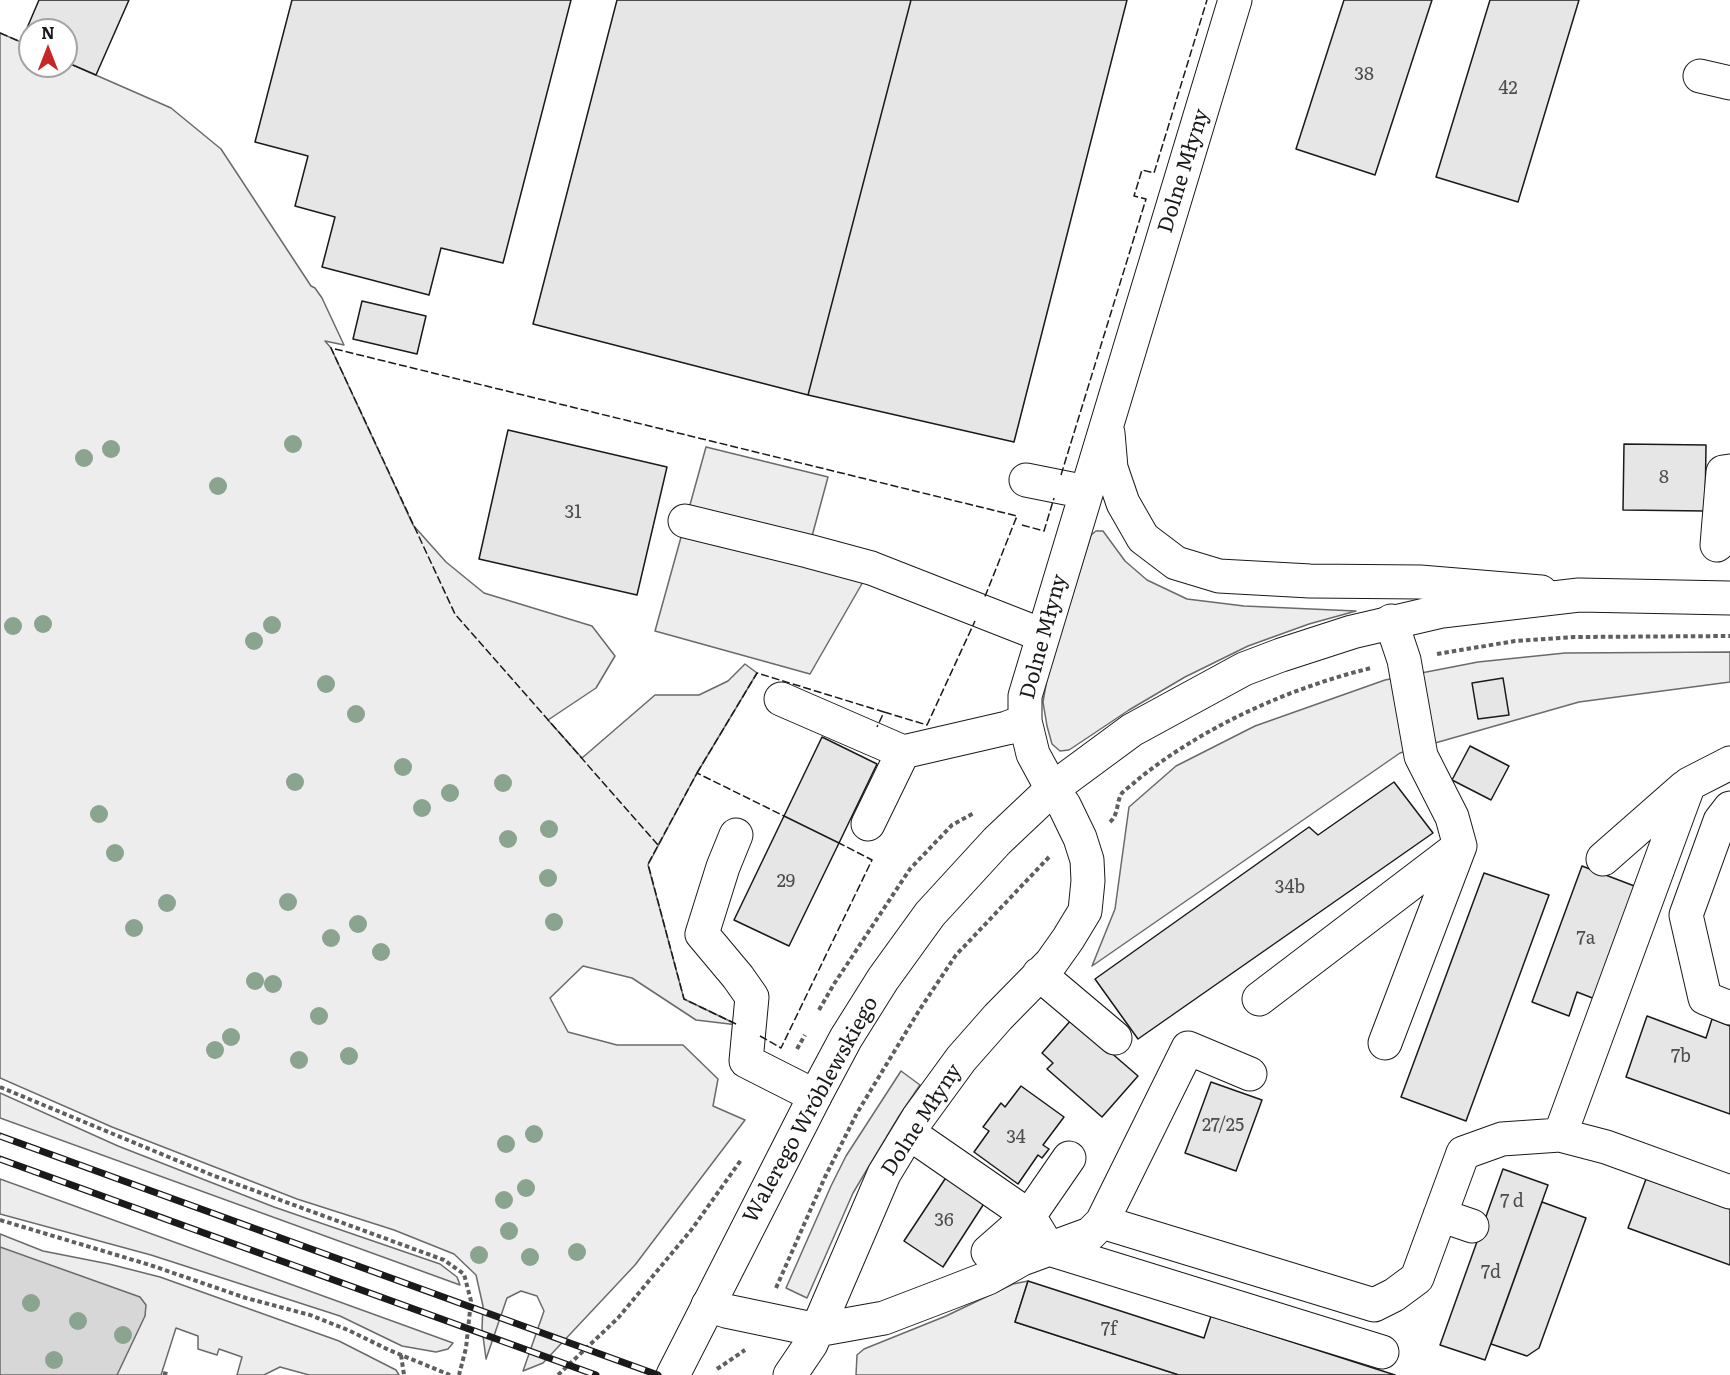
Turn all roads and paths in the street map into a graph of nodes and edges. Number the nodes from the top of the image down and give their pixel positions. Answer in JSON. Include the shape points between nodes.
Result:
{"nodes":[{"id":1,"x":1235,"y":0,"type":"edge"},
{"id":2,"x":1108,"y":426,"type":"junction"},
{"id":3,"x":1730,"y":471,"type":"edge"},
{"id":4,"x":1026,"y":480,"type":"dead end"},
{"id":5,"x":1086,"y":492,"type":"junction"},
{"id":6,"x":685,"y":522,"type":"dead end"},
{"id":7,"x":1717,"y":545,"type":"dead end"},
{"id":8,"x":1579,"y":595,"type":"junction"},
{"id":9,"x":1730,"y":598,"type":"edge"},
{"id":10,"x":1391,"y":621,"type":"junction"},
{"id":11,"x":1042,"y":635,"type":"junction"},
{"id":12,"x":781,"y":699,"type":"dead end"},
{"id":13,"x":1025,"y":722,"type":"junction"},
{"id":14,"x":903,"y":752,"type":"junction"},
{"id":15,"x":1730,"y":764,"type":"edge"},
{"id":16,"x":1689,"y":784,"type":"junction"},
{"id":17,"x":1052,"y":789,"type":"junction"},
{"id":18,"x":1730,"y":808,"type":"edge"},
{"id":19,"x":868,"y":824,"type":"dead end"},
{"id":20,"x":736,"y":835,"type":"dead end"},
{"id":21,"x":1460,"y":846,"type":"junction"},
{"id":22,"x":1054,"y":854,"type":"dead end"},
{"id":23,"x":1603,"y":859,"type":"dead end"},
{"id":24,"x":1039,"y":974,"type":"junction"},
{"id":25,"x":1259,"y":999,"type":"dead end"},
{"id":26,"x":1730,"y":1008,"type":"edge"},
{"id":27,"x":1115,"y":1038,"type":"dead end"},
{"id":28,"x":1385,"y":1043,"type":"dead end"},
{"id":29,"x":1250,"y":1074,"type":"dead end"},
{"id":30,"x":0,"y":1087,"type":"edge"},
{"id":31,"x":814,"y":1096,"type":"junction"},
{"id":32,"x":909,"y":1133,"type":"junction"},
{"id":33,"x":1560,"y":1135,"type":"junction"},
{"id":34,"x":744,"y":1156,"type":"dead end"},
{"id":35,"x":1069,"y":1158,"type":"dead end"},
{"id":36,"x":1730,"y":1192,"type":"edge"},
{"id":37,"x":1440,"y":1215,"type":"junction"},
{"id":38,"x":1029,"y":1216,"type":"junction"},
{"id":39,"x":0,"y":1220,"type":"edge"},
{"id":40,"x":1102,"y":1222,"type":"junction"},
{"id":41,"x":1472,"y":1226,"type":"dead end"},
{"id":42,"x":1049,"y":1249,"type":"junction"},
{"id":43,"x":988,"y":1252,"type":"dead end"},
{"id":44,"x":776,"y":1289,"type":"dead end"},
{"id":45,"x":708,"y":1305,"type":"junction"},
{"id":46,"x":748,"y":1348,"type":"dead end"},
{"id":47,"x":814,"y":1350,"type":"edge"},
{"id":48,"x":1382,"y":1352,"type":"dead end"},
{"id":49,"x":401,"y":1354,"type":"junction"},
{"id":50,"x":163,"y":1373,"type":"dead end"},
{"id":51,"x":710,"y":1374,"type":"edge"},
{"id":52,"x":170,"y":1375,"type":"edge"},
{"id":53,"x":404,"y":1375,"type":"edge"},
{"id":54,"x":450,"y":1375,"type":"edge"},
{"id":55,"x":459,"y":1375,"type":"edge"},
{"id":56,"x":558,"y":1375,"type":"edge"},
{"id":57,"x":673,"y":1375,"type":"edge"},
{"id":58,"x":790,"y":1375,"type":"edge"}],
"edges":[{"from":1,"to":2,"type":"street","name":"Dolne Młyny"},
{"from":2,"to":5,"type":"street","name":"Dolne Młyny"},
{"from":2,"to":8,"type":"street","via":[[1112,468],[1124,503],[1143,538],[1176,563],[1219,576],[1430,582]]},
{"from":3,"to":7,"type":"street","via":[[1723,472]]},
{"from":4,"to":5,"type":"street"},
{"from":5,"to":11,"type":"street","name":"Dolne Młyny"},
{"from":6,"to":11,"type":"street","via":[[871,568]]},
{"from":8,"to":9,"type":"street","name":"Walerego Wróblewskiego"},
{"from":8,"to":10,"type":"street","name":"Walerego Wróblewskiego"},
{"from":10,"to":17,"type":"street","name":"Walerego Wróblewskiego","via":[[1244,669],[1132,730]]},
{"from":10,"to":21,"type":"street","via":[[1404,660],[1421,756],[1452,817]]},
{"from":11,"to":13,"type":"street","name":"Dolne Młyny","via":[[1025,696]]},
{"from":12,"to":14,"type":"street"},
{"from":13,"to":14,"type":"street"},
{"from":13,"to":17,"type":"street","name":"Dolne Młyny","via":[[1033,754]]},
{"from":14,"to":19,"type":"street"},
{"from":15,"to":16,"type":"street"},
{"from":16,"to":23,"type":"street"},
{"from":16,"to":33,"type":"street"},
{"from":17,"to":24,"type":"street","name":"Dolne Młyny","via":[[1080,838],[1088,881],[1085,911]]},
{"from":17,"to":31,"type":"street","name":"Walerego Wróblewskiego","via":[[997,841],[930,914],[846,1038]]},
{"from":18,"to":26,"type":"street","via":[[1720,821],[1686,915],[1705,998]]},
{"from":20,"to":31,"type":"street","via":[[702,934],[752,997],[746,1061]]},
{"from":21,"to":25,"type":"street"},
{"from":21,"to":28,"type":"street"},
{"from":22,"to":44,"type":"path","via":[[956,955],[920,1009],[857,1113]]},
{"from":24,"to":27,"type":"street"},
{"from":24,"to":32,"type":"street","name":"Dolne Młyny","via":[[961,1059]]},
{"from":29,"to":40,"type":"street","via":[[1188,1048]]},
{"from":30,"to":55,"type":"path","via":[[212,1175],[444,1260],[464,1274],[471,1301]]},
{"from":31,"to":45,"type":"street","name":"Walerego Wróblewskiego"},
{"from":32,"to":38,"type":"street"},
{"from":32,"to":47,"type":"street","name":"Dolne Młyny","via":[[884,1174]]},
{"from":33,"to":36,"type":"street","via":[[1606,1147]]},
{"from":33,"to":37,"type":"street","via":[[1502,1139],[1463,1153]]},
{"from":34,"to":56,"type":"path","via":[[692,1229],[618,1318]]},
{"from":35,"to":38,"type":"street"},
{"from":37,"to":40,"type":"street","via":[[1417,1278],[1374,1305]]},
{"from":37,"to":41,"type":"street"},
{"from":38,"to":42,"type":"street"},
{"from":38,"to":43,"type":"street"},
{"from":39,"to":49,"type":"path","via":[[310,1315]]},
{"from":40,"to":42,"type":"street","via":[[1090,1234]]},
{"from":42,"to":47,"type":"street"},
{"from":42,"to":48,"type":"street"},
{"from":45,"to":47,"type":"street"},
{"from":45,"to":57,"type":"street","name":"Walerego Wróblewskiego"},
{"from":46,"to":51,"type":"path"},
{"from":47,"to":58,"type":"street","name":"Dolne Młyny"},
{"from":49,"to":53,"type":"path"},
{"from":49,"to":54,"type":"path"},
{"from":50,"to":52,"type":"path"}]}
